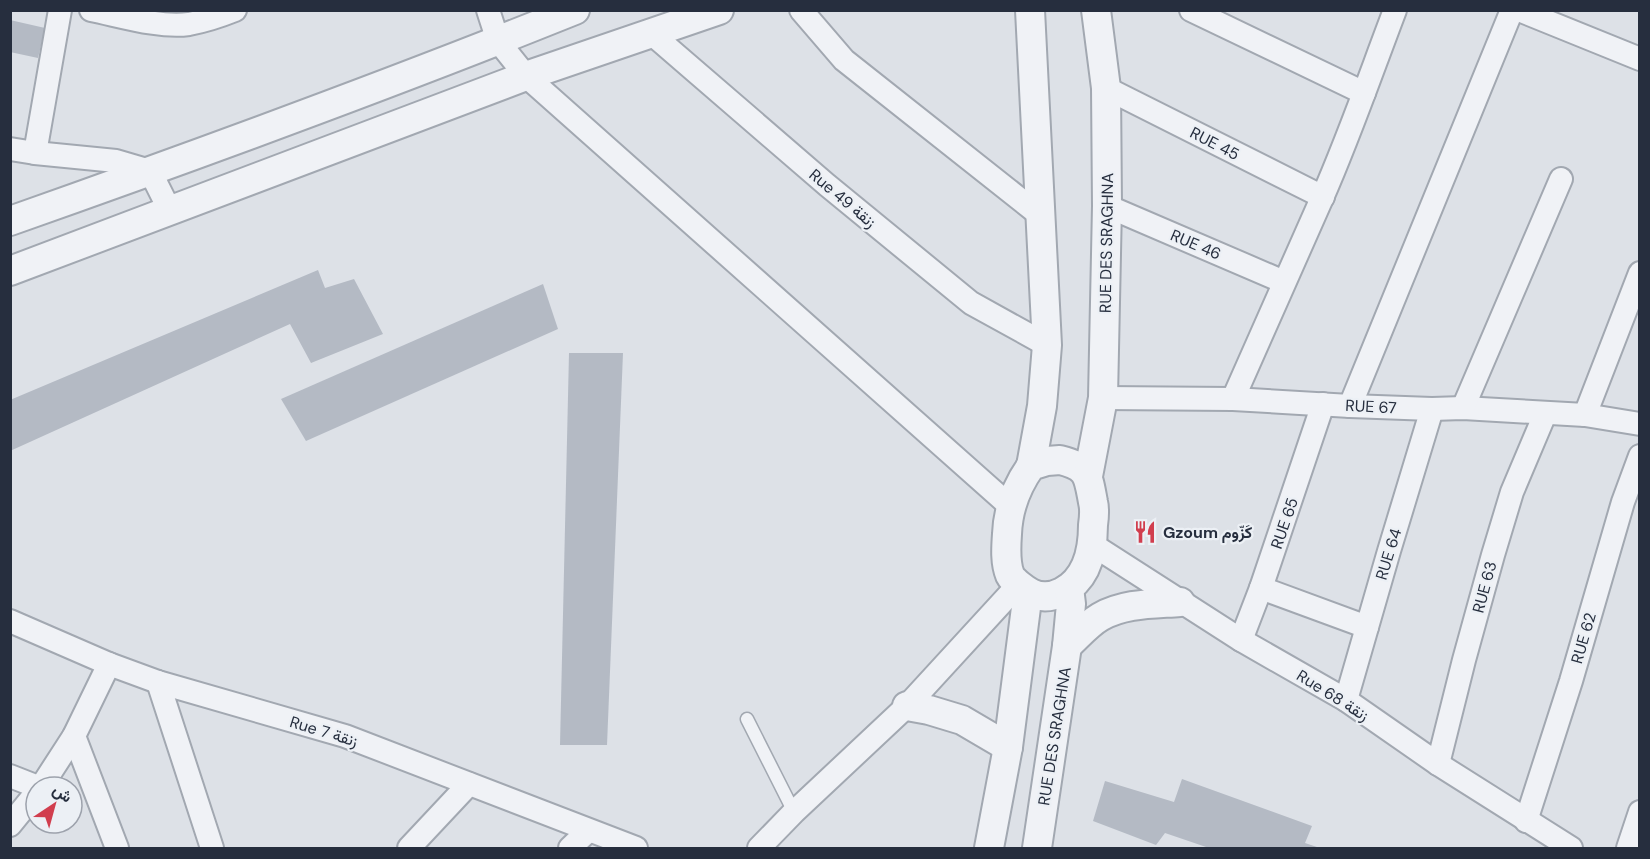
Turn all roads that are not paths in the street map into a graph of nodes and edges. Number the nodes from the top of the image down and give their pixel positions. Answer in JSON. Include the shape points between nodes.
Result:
{"nodes":[{"id":1,"x":60,"y":10,"type":"edge"},
{"id":2,"x":91,"y":10,"type":"edge"},
{"id":3,"x":235,"y":10,"type":"edge"},
{"id":4,"x":488,"y":10,"type":"edge"},
{"id":5,"x":575,"y":10,"type":"edge"},
{"id":6,"x":719,"y":10,"type":"edge"},
{"id":7,"x":801,"y":10,"type":"edge"},
{"id":8,"x":1030,"y":10,"type":"edge"},
{"id":9,"x":1096,"y":10,"type":"edge"},
{"id":10,"x":1191,"y":10,"type":"edge"},
{"id":11,"x":1395,"y":10,"type":"edge"},
{"id":12,"x":1512,"y":10,"type":"edge"},
{"id":13,"x":1529,"y":12,"type":"edge"},
{"id":14,"x":652,"y":34,"type":"junction"},
{"id":15,"x":498,"y":41,"type":"junction"},
{"id":16,"x":1640,"y":60,"type":"edge"},
{"id":17,"x":526,"y":76,"type":"junction"},
{"id":18,"x":1106,"y":88,"type":"junction"},
{"id":19,"x":1364,"y":93,"type":"junction"},
{"id":20,"x":10,"y":149,"type":"edge"},
{"id":21,"x":35,"y":153,"type":"junction"},
{"id":22,"x":150,"y":171,"type":"junction"},
{"id":23,"x":1561,"y":179,"type":"dead end"},
{"id":24,"x":1323,"y":197,"type":"junction"},
{"id":25,"x":1107,"y":206,"type":"junction"},
{"id":26,"x":170,"y":211,"type":"junction"},
{"id":27,"x":1041,"y":216,"type":"junction"},
{"id":28,"x":10,"y":221,"type":"edge"},
{"id":29,"x":10,"y":271,"type":"edge"},
{"id":30,"x":1640,"y":273,"type":"edge"},
{"id":31,"x":1284,"y":282,"type":"junction"},
{"id":32,"x":1047,"y":345,"type":"junction"},
{"id":33,"x":1102,"y":398,"type":"junction"},
{"id":34,"x":1233,"y":399,"type":"junction"},
{"id":35,"x":1323,"y":404,"type":"junction"},
{"id":36,"x":1350,"y":406,"type":"junction"},
{"id":37,"x":1463,"y":408,"type":"junction"},
{"id":38,"x":1432,"y":409,"type":"junction"},
{"id":39,"x":1545,"y":414,"type":"junction"},
{"id":40,"x":1586,"y":416,"type":"junction"},
{"id":41,"x":1640,"y":424,"type":"edge"},
{"id":42,"x":1640,"y":456,"type":"edge"},
{"id":43,"x":1031,"y":466,"type":"junction"},
{"id":44,"x":1088,"y":476,"type":"junction"},
{"id":45,"x":1010,"y":506,"type":"junction"},
{"id":46,"x":1093,"y":545,"type":"junction"},
{"id":47,"x":1024,"y":588,"type":"junction"},
{"id":48,"x":1069,"y":588,"type":"junction"},
{"id":49,"x":1261,"y":588,"type":"junction"},
{"id":50,"x":1180,"y":602,"type":"junction"},
{"id":51,"x":10,"y":621,"type":"edge"},
{"id":52,"x":1367,"y":627,"type":"junction"},
{"id":53,"x":1241,"y":640,"type":"junction"},
{"id":54,"x":1068,"y":646,"type":"junction"},
{"id":55,"x":109,"y":664,"type":"junction"},
{"id":56,"x":158,"y":682,"type":"junction"},
{"id":57,"x":1346,"y":700,"type":"junction"},
{"id":58,"x":907,"y":706,"type":"junction"},
{"id":59,"x":747,"y":719,"type":"dead end"},
{"id":60,"x":74,"y":736,"type":"junction"},
{"id":61,"x":1008,"y":747,"type":"junction"},
{"id":62,"x":1438,"y":764,"type":"junction"},
{"id":63,"x":48,"y":775,"type":"edge"},
{"id":64,"x":469,"y":784,"type":"junction"},
{"id":65,"x":24,"y":808,"type":"edge"},
{"id":66,"x":794,"y":812,"type":"junction"},
{"id":67,"x":1640,"y":812,"type":"edge"},
{"id":68,"x":1526,"y":821,"type":"junction"},
{"id":69,"x":10,"y":825,"type":"edge"},
{"id":70,"x":588,"y":831,"type":"junction"},
{"id":71,"x":117,"y":849,"type":"edge"},
{"id":72,"x":212,"y":849,"type":"edge"},
{"id":73,"x":409,"y":849,"type":"edge"},
{"id":74,"x":570,"y":849,"type":"edge"},
{"id":75,"x":636,"y":849,"type":"edge"},
{"id":76,"x":759,"y":849,"type":"edge"},
{"id":77,"x":989,"y":849,"type":"edge"},
{"id":78,"x":1037,"y":849,"type":"edge"},
{"id":79,"x":1571,"y":849,"type":"edge"},
{"id":80,"x":1628,"y":849,"type":"edge"}],
"edges":[{"from":1,"to":21,"type":"street"},
{"from":2,"to":3,"type":"street","via":[[157,23],[188,24]]},
{"from":4,"to":15,"type":"street"},
{"from":5,"to":15,"type":"street"},
{"from":6,"to":14,"type":"street"},
{"from":7,"to":27,"type":"street","via":[[844,60]]},
{"from":8,"to":27,"type":"street"},
{"from":9,"to":18,"type":"street","name":"RUE DES SRAGHNA"},
{"from":10,"to":19,"type":"street"},
{"from":11,"to":19,"type":"street"},
{"from":12,"to":36,"type":"street"},
{"from":13,"to":16,"type":"street"},
{"from":14,"to":17,"type":"street"},
{"from":14,"to":32,"type":"street","name":"Rue 49 زنقة","via":[[971,303]]},
{"from":15,"to":17,"type":"street"},
{"from":15,"to":22,"type":"street"},
{"from":17,"to":26,"type":"street"},
{"from":17,"to":45,"type":"street"},
{"from":18,"to":24,"type":"street","name":"RUE 45"},
{"from":18,"to":25,"type":"street","name":"RUE DES SRAGHNA"},
{"from":19,"to":24,"type":"street"},
{"from":20,"to":21,"type":"street"},
{"from":21,"to":22,"type":"street","via":[[116,161]]},
{"from":22,"to":26,"type":"street"},
{"from":22,"to":28,"type":"street"},
{"from":23,"to":37,"type":"street"},
{"from":24,"to":31,"type":"street"},
{"from":25,"to":31,"type":"street","name":"RUE 46"},
{"from":25,"to":33,"type":"street","name":"RUE DES SRAGHNA"},
{"from":26,"to":29,"type":"street"},
{"from":27,"to":32,"type":"street"},
{"from":30,"to":40,"type":"street"},
{"from":31,"to":34,"type":"street"},
{"from":32,"to":43,"type":"street","via":[[1042,406]]},
{"from":33,"to":34,"type":"street","name":"RUE 67"},
{"from":33,"to":44,"type":"street","name":"RUE DES SRAGHNA"},
{"from":34,"to":35,"type":"street","name":"RUE 67"},
{"from":35,"to":36,"type":"street","name":"RUE 67"},
{"from":35,"to":49,"type":"street","name":"RUE 65"},
{"from":36,"to":38,"type":"street","name":"RUE 67"},
{"from":37,"to":38,"type":"street","name":"RUE 67"},
{"from":37,"to":39,"type":"street","name":"RUE 67"},
{"from":38,"to":52,"type":"street","name":"RUE 64"},
{"from":39,"to":40,"type":"street","name":"RUE 67"},
{"from":39,"to":62,"type":"street","name":"RUE 63","via":[[1499,534]]},
{"from":40,"to":41,"type":"street","name":"RUE 67"},
{"from":42,"to":68,"type":"street","name":"RUE 62"},
{"from":43,"to":44,"type":"street","via":[[1060,460],[1074,463]]},
{"from":43,"to":45,"type":"street"},
{"from":44,"to":46,"type":"street","via":[[1094,507]]},
{"from":45,"to":47,"type":"street","via":[[1005,554],[1010,577]]},
{"from":46,"to":48,"type":"street","via":[[1086,565]]},
{"from":46,"to":50,"type":"street","name":"Rue 68 زنقة"},
{"from":47,"to":48,"type":"street","via":[[1046,596]]},
{"from":47,"to":58,"type":"street"},
{"from":47,"to":61,"type":"street"},
{"from":48,"to":54,"type":"street","name":"RUE DES SRAGHNA"},
{"from":49,"to":52,"type":"street"},
{"from":49,"to":53,"type":"street","name":"RUE 65"},
{"from":50,"to":53,"type":"street","name":"Rue 68 زنقة"},
{"from":50,"to":54,"type":"street","via":[[1116,609],[1100,617]]},
{"from":51,"to":55,"type":"street","name":"Rue 7 زنقة"},
{"from":52,"to":57,"type":"street","name":"RUE 64"},
{"from":53,"to":57,"type":"street","name":"Rue 68 زنقة"},
{"from":54,"to":78,"type":"street","name":"RUE DES SRAGHNA"},
{"from":55,"to":56,"type":"street","name":"Rue 7 زنقة"},
{"from":55,"to":60,"type":"street"},
{"from":56,"to":64,"type":"street","name":"Rue 7 زنقة","via":[[345,736]]},
{"from":56,"to":72,"type":"street"},
{"from":57,"to":62,"type":"street","name":"Rue 68 زنقة"},
{"from":58,"to":61,"type":"street","via":[[962,720]]},
{"from":58,"to":66,"type":"street"},
{"from":59,"to":66,"type":"lane"},
{"from":60,"to":63,"type":"street"},
{"from":60,"to":71,"type":"street"},
{"from":61,"to":77,"type":"street"},
{"from":62,"to":68,"type":"street","name":"Rue 68 زنقة"},
{"from":64,"to":70,"type":"street","name":"Rue 7 زنقة"},
{"from":64,"to":73,"type":"street"},
{"from":65,"to":69,"type":"street"},
{"from":66,"to":76,"type":"street"},
{"from":67,"to":80,"type":"street"},
{"from":68,"to":79,"type":"street","name":"Rue 68 زنقة"},
{"from":70,"to":74,"type":"street"},
{"from":70,"to":75,"type":"street","name":"Rue 7 زنقة"}]}
